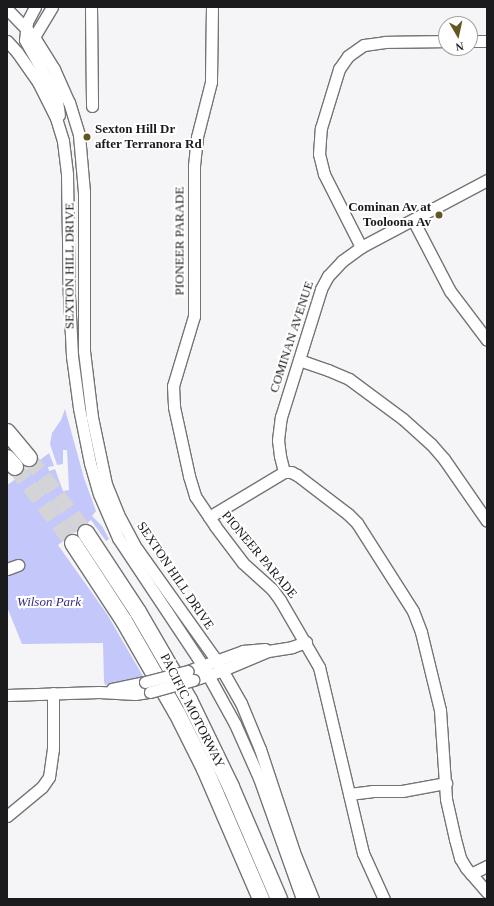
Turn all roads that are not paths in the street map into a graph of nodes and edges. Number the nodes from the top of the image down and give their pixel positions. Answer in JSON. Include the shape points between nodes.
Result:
{"nodes":[{"id":1,"x":36,"y":7,"type":"edge"},
{"id":2,"x":52,"y":7,"type":"edge"},
{"id":3,"x":91,"y":7,"type":"edge"},
{"id":4,"x":212,"y":7,"type":"edge"},
{"id":5,"x":7,"y":9,"type":"edge"},
{"id":6,"x":28,"y":34,"type":"junction"},
{"id":7,"x":7,"y":35,"type":"edge"},
{"id":8,"x":7,"y":41,"type":"edge"},
{"id":9,"x":438,"y":41,"type":"edge"},
{"id":10,"x":92,"y":106,"type":"dead end"},
{"id":11,"x":60,"y":129,"type":"junction"},
{"id":12,"x":487,"y":180,"type":"edge"},
{"id":13,"x":413,"y":220,"type":"junction"},
{"id":14,"x":361,"y":247,"type":"junction"},
{"id":15,"x":487,"y":340,"type":"edge"},
{"id":16,"x":299,"y":360,"type":"junction"},
{"id":17,"x":7,"y":432,"type":"edge"},
{"id":18,"x":29,"y":458,"type":"tunnel mouth"},
{"id":19,"x":284,"y":472,"type":"junction"},
{"id":20,"x":209,"y":517,"type":"junction"},
{"id":21,"x":487,"y":521,"type":"edge"},
{"id":22,"x":86,"y":533,"type":"tunnel mouth"},
{"id":23,"x":73,"y":544,"type":"tunnel mouth"},
{"id":24,"x":18,"y":565,"type":"dead end"},
{"id":25,"x":7,"y":569,"type":"edge"},
{"id":26,"x":306,"y":642,"type":"junction"},
{"id":27,"x":220,"y":666,"type":"junction"},
{"id":28,"x":206,"y":671,"type":"junction"},
{"id":29,"x":53,"y":693,"type":"junction"},
{"id":30,"x":7,"y":695,"type":"edge"},
{"id":31,"x":446,"y":783,"type":"junction"},
{"id":32,"x":349,"y":794,"type":"junction"},
{"id":33,"x":7,"y":816,"type":"edge"},
{"id":34,"x":487,"y":866,"type":"edge"},
{"id":35,"x":471,"y":874,"type":"junction"},
{"id":36,"x":487,"y":892,"type":"edge"},
{"id":37,"x":262,"y":899,"type":"edge"},
{"id":38,"x":279,"y":899,"type":"edge"},
{"id":39,"x":302,"y":899,"type":"edge"},
{"id":40,"x":313,"y":899,"type":"edge"},
{"id":41,"x":384,"y":899,"type":"edge"}],
"edges":[{"from":1,"to":6,"type":"street"},
{"from":2,"to":6,"type":"street"},
{"from":3,"to":10,"type":"street"},
{"from":4,"to":20,"type":"street","name":"PIONEER PARADE","via":[[211,82],[197,137],[194,166],[194,316],[172,395],[192,488]]},
{"from":5,"to":6,"type":"street","name":"SEXTON HILL DRIVE"},
{"from":6,"to":7,"type":"street"},
{"from":6,"to":11,"type":"street","via":[[27,46],[46,76],[55,97]]},
{"from":6,"to":27,"type":"street","name":"SEXTON HILL DRIVE","via":[[63,85],[79,135],[84,192],[84,351],[102,472],[118,514],[137,549]]},
{"from":8,"to":11,"type":"street","name":"SEXTON HILL DRIVE","via":[[38,82]]},
{"from":9,"to":14,"type":"street","via":[[373,42],[354,51],[342,62],[339,70],[320,128],[319,154],[324,174]]},
{"from":11,"to":28,"type":"street","name":"SEXTON HILL DRIVE","via":[[67,175],[72,356],[78,408],[90,463],[99,494],[118,538]]},
{"from":12,"to":13,"type":"street","name":"COMINAN AVENUE"},
{"from":13,"to":14,"type":"street","name":"COMINAN AVENUE"},
{"from":13,"to":15,"type":"street","via":[[450,291]]},
{"from":14,"to":16,"type":"street","name":"COMINAN AVENUE","via":[[342,261],[328,276],[321,289]]},
{"from":16,"to":19,"type":"street","name":"COMINAN AVENUE","via":[[278,428],[278,447]]},
{"from":16,"to":21,"type":"street","via":[[349,379],[403,419],[444,459]]},
{"from":17,"to":18,"type":"highway"},
{"from":19,"to":20,"type":"street"},
{"from":19,"to":31,"type":"street","via":[[298,475],[357,523],[413,611],[440,710]]},
{"from":20,"to":26,"type":"street","name":"PIONEER PARADE","via":[[243,563],[272,589]]},
{"from":22,"to":38,"type":"highway","name":"PACIFIC MOTORWAY","via":[[138,612],[189,700],[231,787]]},
{"from":23,"to":37,"type":"highway","name":"PACIFIC MOTORWAY","via":[[124,621],[170,700],[205,769]]},
{"from":24,"to":25,"type":"street"},
{"from":26,"to":27,"type":"street","via":[[292,647],[250,650]]},
{"from":26,"to":32,"type":"street","name":"PIONEER PARADE","via":[[319,667]]},
{"from":27,"to":28,"type":"street"},
{"from":27,"to":40,"type":"street","name":"SEXTON HILL DRIVE","via":[[250,723],[294,852]]},
{"from":28,"to":29,"type":"street","bridge":true,"via":[[130,694]]},
{"from":28,"to":39,"type":"street","name":"SEXTON HILL DRIVE","via":[[251,758]]},
{"from":29,"to":30,"type":"street"},
{"from":29,"to":33,"type":"street","via":[[53,749],[49,777],[42,787]]},
{"from":31,"to":32,"type":"street","via":[[402,791]]},
{"from":31,"to":35,"type":"street","via":[[448,809],[459,853]]},
{"from":32,"to":41,"type":"street","name":"PIONEER PARADE","via":[[363,853]]},
{"from":34,"to":35,"type":"street"},
{"from":35,"to":36,"type":"street"}]}
